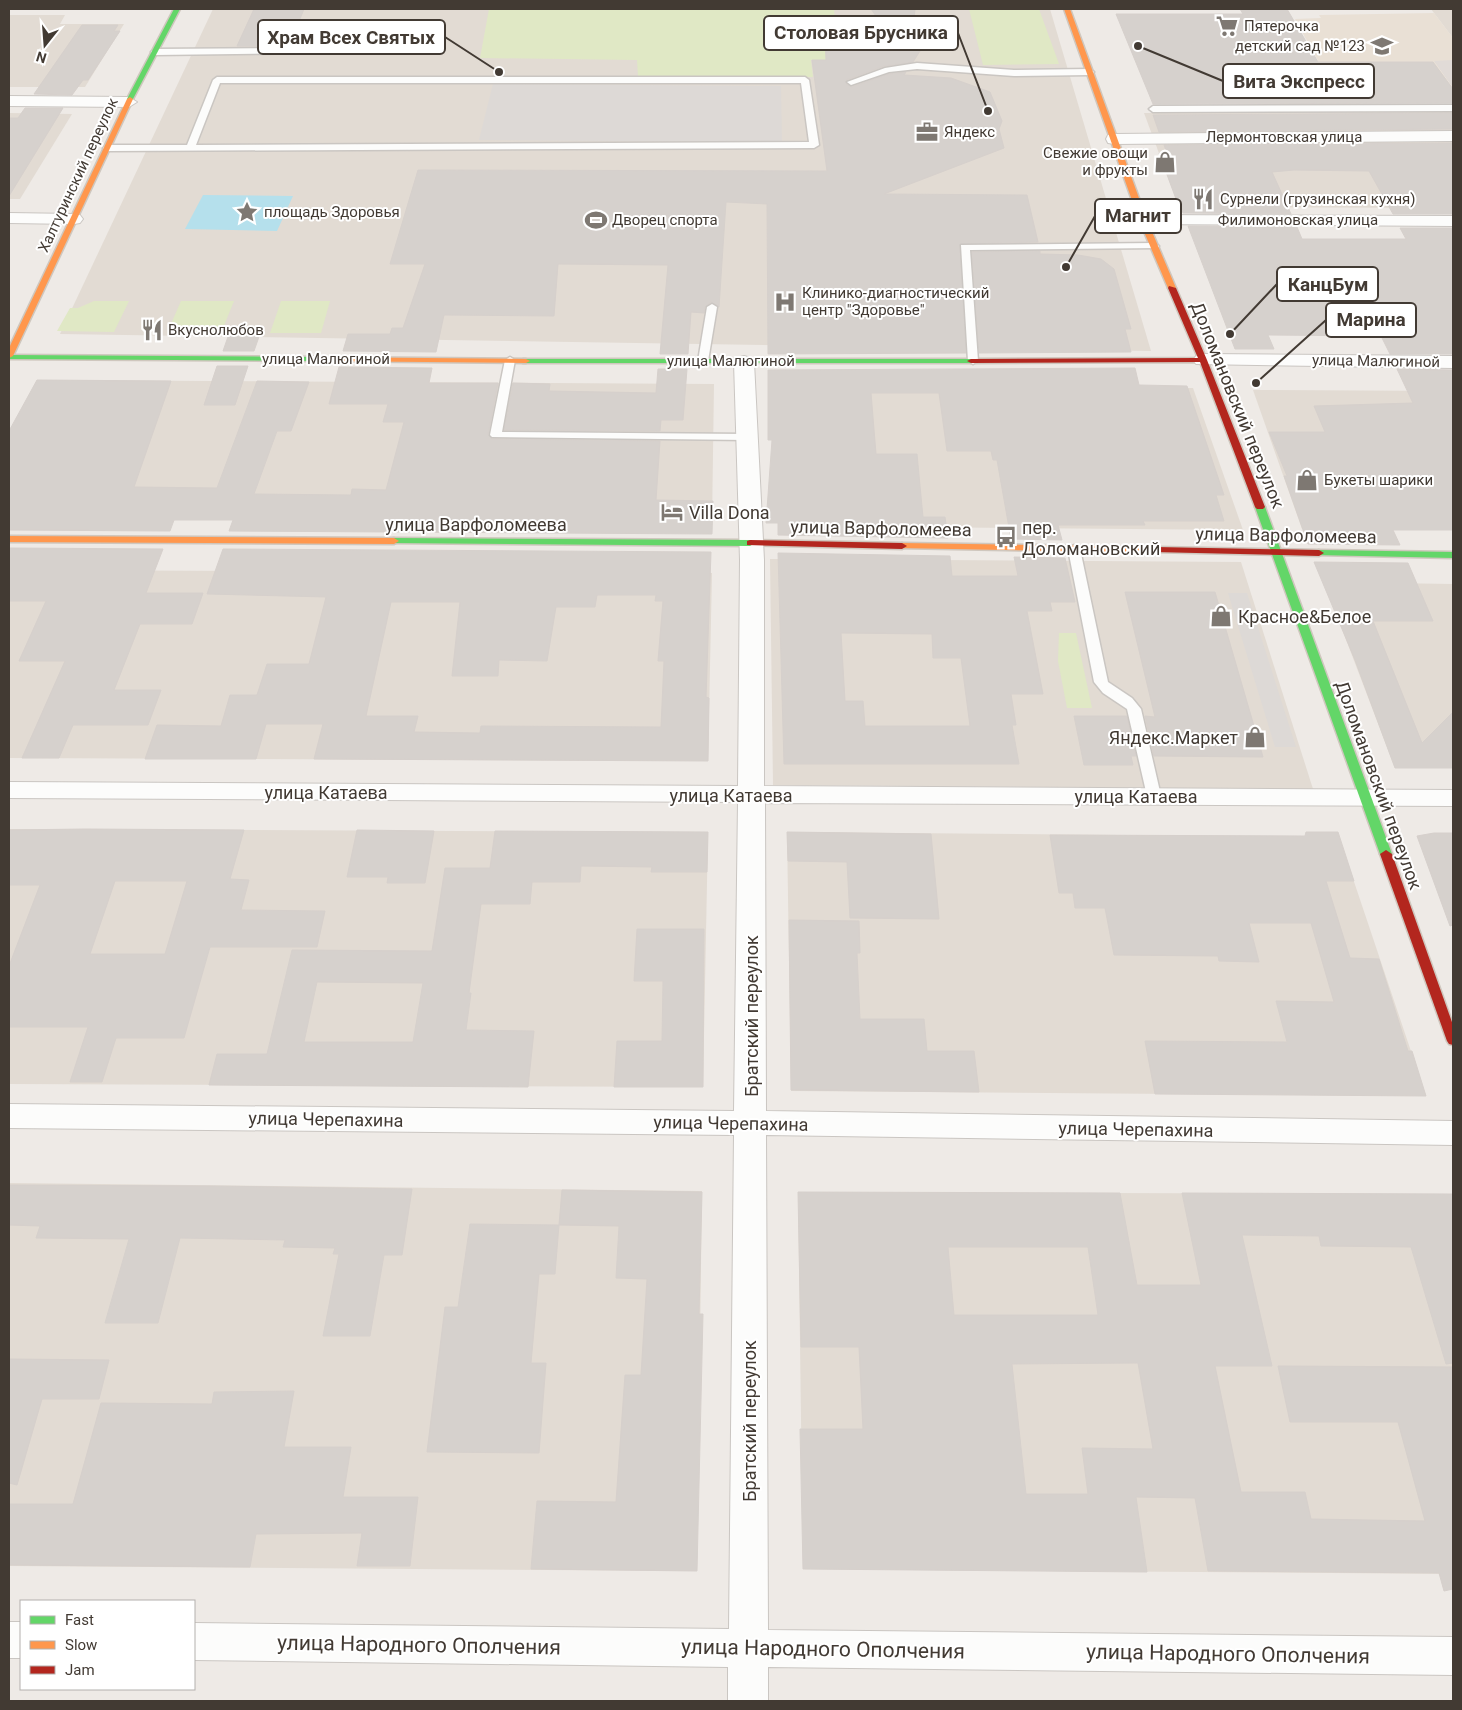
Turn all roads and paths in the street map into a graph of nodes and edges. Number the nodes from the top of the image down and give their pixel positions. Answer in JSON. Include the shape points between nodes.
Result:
{"nodes":[{"id":1,"x":177,"y":9,"type":"edge"},
{"id":2,"x":1067,"y":9,"type":"edge"},
{"id":3,"x":408,"y":50,"type":"dead end"},
{"id":4,"x":155,"y":52,"type":"junction"},
{"id":5,"x":1090,"y":72,"type":"junction"},
{"id":6,"x":851,"y":82,"type":"dead end"},
{"id":7,"x":9,"y":101,"type":"edge"},
{"id":8,"x":129,"y":102,"type":"junction"},
{"id":9,"x":1453,"y":108,"type":"edge"},
{"id":10,"x":1153,"y":109,"type":"dead end"},
{"id":11,"x":1453,"y":136,"type":"edge"},
{"id":12,"x":1114,"y":139,"type":"junction"},
{"id":13,"x":108,"y":148,"type":"junction"},
{"id":14,"x":190,"y":148,"type":"junction"},
{"id":15,"x":9,"y":218,"type":"edge"},
{"id":16,"x":74,"y":219,"type":"junction"},
{"id":17,"x":1143,"y":220,"type":"junction"},
{"id":18,"x":1453,"y":221,"type":"edge"},
{"id":19,"x":1154,"y":246,"type":"junction"},
{"id":20,"x":712,"y":306,"type":"dead end"},
{"id":21,"x":9,"y":356,"type":"edge"},
{"id":22,"x":510,"y":360,"type":"junction"},
{"id":23,"x":1203,"y":360,"type":"junction"},
{"id":24,"x":703,"y":361,"type":"junction"},
{"id":25,"x":973,"y":361,"type":"junction"},
{"id":26,"x":744,"y":362,"type":"junction"},
{"id":27,"x":1453,"y":362,"type":"edge"},
{"id":28,"x":747,"y":437,"type":"junction"},
{"id":29,"x":9,"y":539,"type":"edge"},
{"id":30,"x":752,"y":543,"type":"junction"},
{"id":31,"x":1074,"y":550,"type":"junction"},
{"id":32,"x":1278,"y":553,"type":"junction"},
{"id":33,"x":1453,"y":555,"type":"edge"},
{"id":34,"x":9,"y":790,"type":"edge"},
{"id":35,"x":751,"y":795,"type":"junction"},
{"id":36,"x":1154,"y":796,"type":"junction"},
{"id":37,"x":1365,"y":797,"type":"junction"},
{"id":38,"x":1453,"y":798,"type":"edge"},
{"id":39,"x":1453,"y":1041,"type":"edge"},
{"id":40,"x":9,"y":1116,"type":"edge"},
{"id":41,"x":750,"y":1123,"type":"junction"},
{"id":42,"x":1453,"y":1133,"type":"edge"},
{"id":43,"x":195,"y":1642,"type":"edge"},
{"id":44,"x":748,"y":1648,"type":"junction"},
{"id":45,"x":1453,"y":1656,"type":"edge"},
{"id":46,"x":748,"y":1701,"type":"edge"}],
"edges":[{"from":1,"to":4,"type":"main road","name":"Халтуринский переулок"},
{"from":2,"to":5,"type":"main road","name":"Доломановский переулок"},
{"from":3,"to":4,"type":"lane"},
{"from":4,"to":8,"type":"main road","name":"Халтуринский переулок"},
{"from":5,"to":6,"type":"lane","via":[[1014,73],[917,66],[888,70]]},
{"from":5,"to":12,"type":"main road","name":"Доломановский переулок"},
{"from":7,"to":8,"type":"street"},
{"from":8,"to":13,"type":"main road","name":"Халтуринский переулок"},
{"from":9,"to":10,"type":"lane","name":"Лермонтовская улица"},
{"from":11,"to":12,"type":"street","name":"Лермонтовская улица"},
{"from":12,"to":17,"type":"main road","name":"Доломановский переулок"},
{"from":13,"to":14,"type":"lane"},
{"from":13,"to":16,"type":"main road","name":"Халтуринский переулок"},
{"from":14,"to":14,"type":"lane","via":[[375,148],[814,145],[805,80],[217,80]]},
{"from":15,"to":16,"type":"street"},
{"from":16,"to":21,"type":"main road","name":"Халтуринский переулок"},
{"from":17,"to":18,"type":"street","name":"Филимоновская улица"},
{"from":17,"to":19,"type":"main road","name":"Доломановский переулок"},
{"from":19,"to":23,"type":"main road","name":"Доломановский переулок"},
{"from":19,"to":25,"type":"lane","via":[[966,247]]},
{"from":20,"to":24,"type":"lane"},
{"from":21,"to":22,"type":"main road","name":"улица Малюгиной"},
{"from":22,"to":24,"type":"main road","name":"улица Малюгиной"},
{"from":22,"to":28,"type":"lane","via":[[496,435]]},
{"from":23,"to":25,"type":"main road","name":"улица Малюгиной"},
{"from":23,"to":27,"type":"street","name":"улица Малюгиной"},
{"from":23,"to":32,"type":"main road","name":"Доломановский переулок"},
{"from":24,"to":26,"type":"main road","name":"улица Малюгиной"},
{"from":25,"to":26,"type":"main road","name":"улица Малюгиной"},
{"from":26,"to":28,"type":"street","name":"Братский переулок"},
{"from":28,"to":30,"type":"street","name":"Братский переулок"},
{"from":29,"to":30,"type":"main road","name":"улица Варфоломеева"},
{"from":30,"to":31,"type":"main road","name":"улица Варфоломеева"},
{"from":30,"to":35,"type":"street","name":"Братский переулок"},
{"from":31,"to":32,"type":"main road","name":"улица Варфоломеева"},
{"from":31,"to":36,"type":"lane","via":[[1102,682],[1104,688],[1126,700],[1134,709]]},
{"from":32,"to":33,"type":"main road","name":"улица Варфоломеева"},
{"from":32,"to":37,"type":"main road","name":"Доломановский переулок"},
{"from":34,"to":35,"type":"street","name":"улица Катаева"},
{"from":35,"to":36,"type":"street","name":"улица Катаева"},
{"from":35,"to":41,"type":"street","name":"Братский переулок"},
{"from":36,"to":37,"type":"street","name":"улица Катаева"},
{"from":37,"to":38,"type":"street","name":"улица Катаева"},
{"from":37,"to":39,"type":"main road","name":"Доломановский переулок"},
{"from":40,"to":41,"type":"street","name":"улица Черепахина"},
{"from":41,"to":42,"type":"street","name":"улица Черепахина"},
{"from":41,"to":44,"type":"street","name":"Братский переулок"},
{"from":43,"to":44,"type":"street","name":"улица Народного Ополчения"},
{"from":44,"to":45,"type":"street","name":"улица Народного Ополчения"},
{"from":44,"to":46,"type":"street","name":"Братский переулок"}]}
